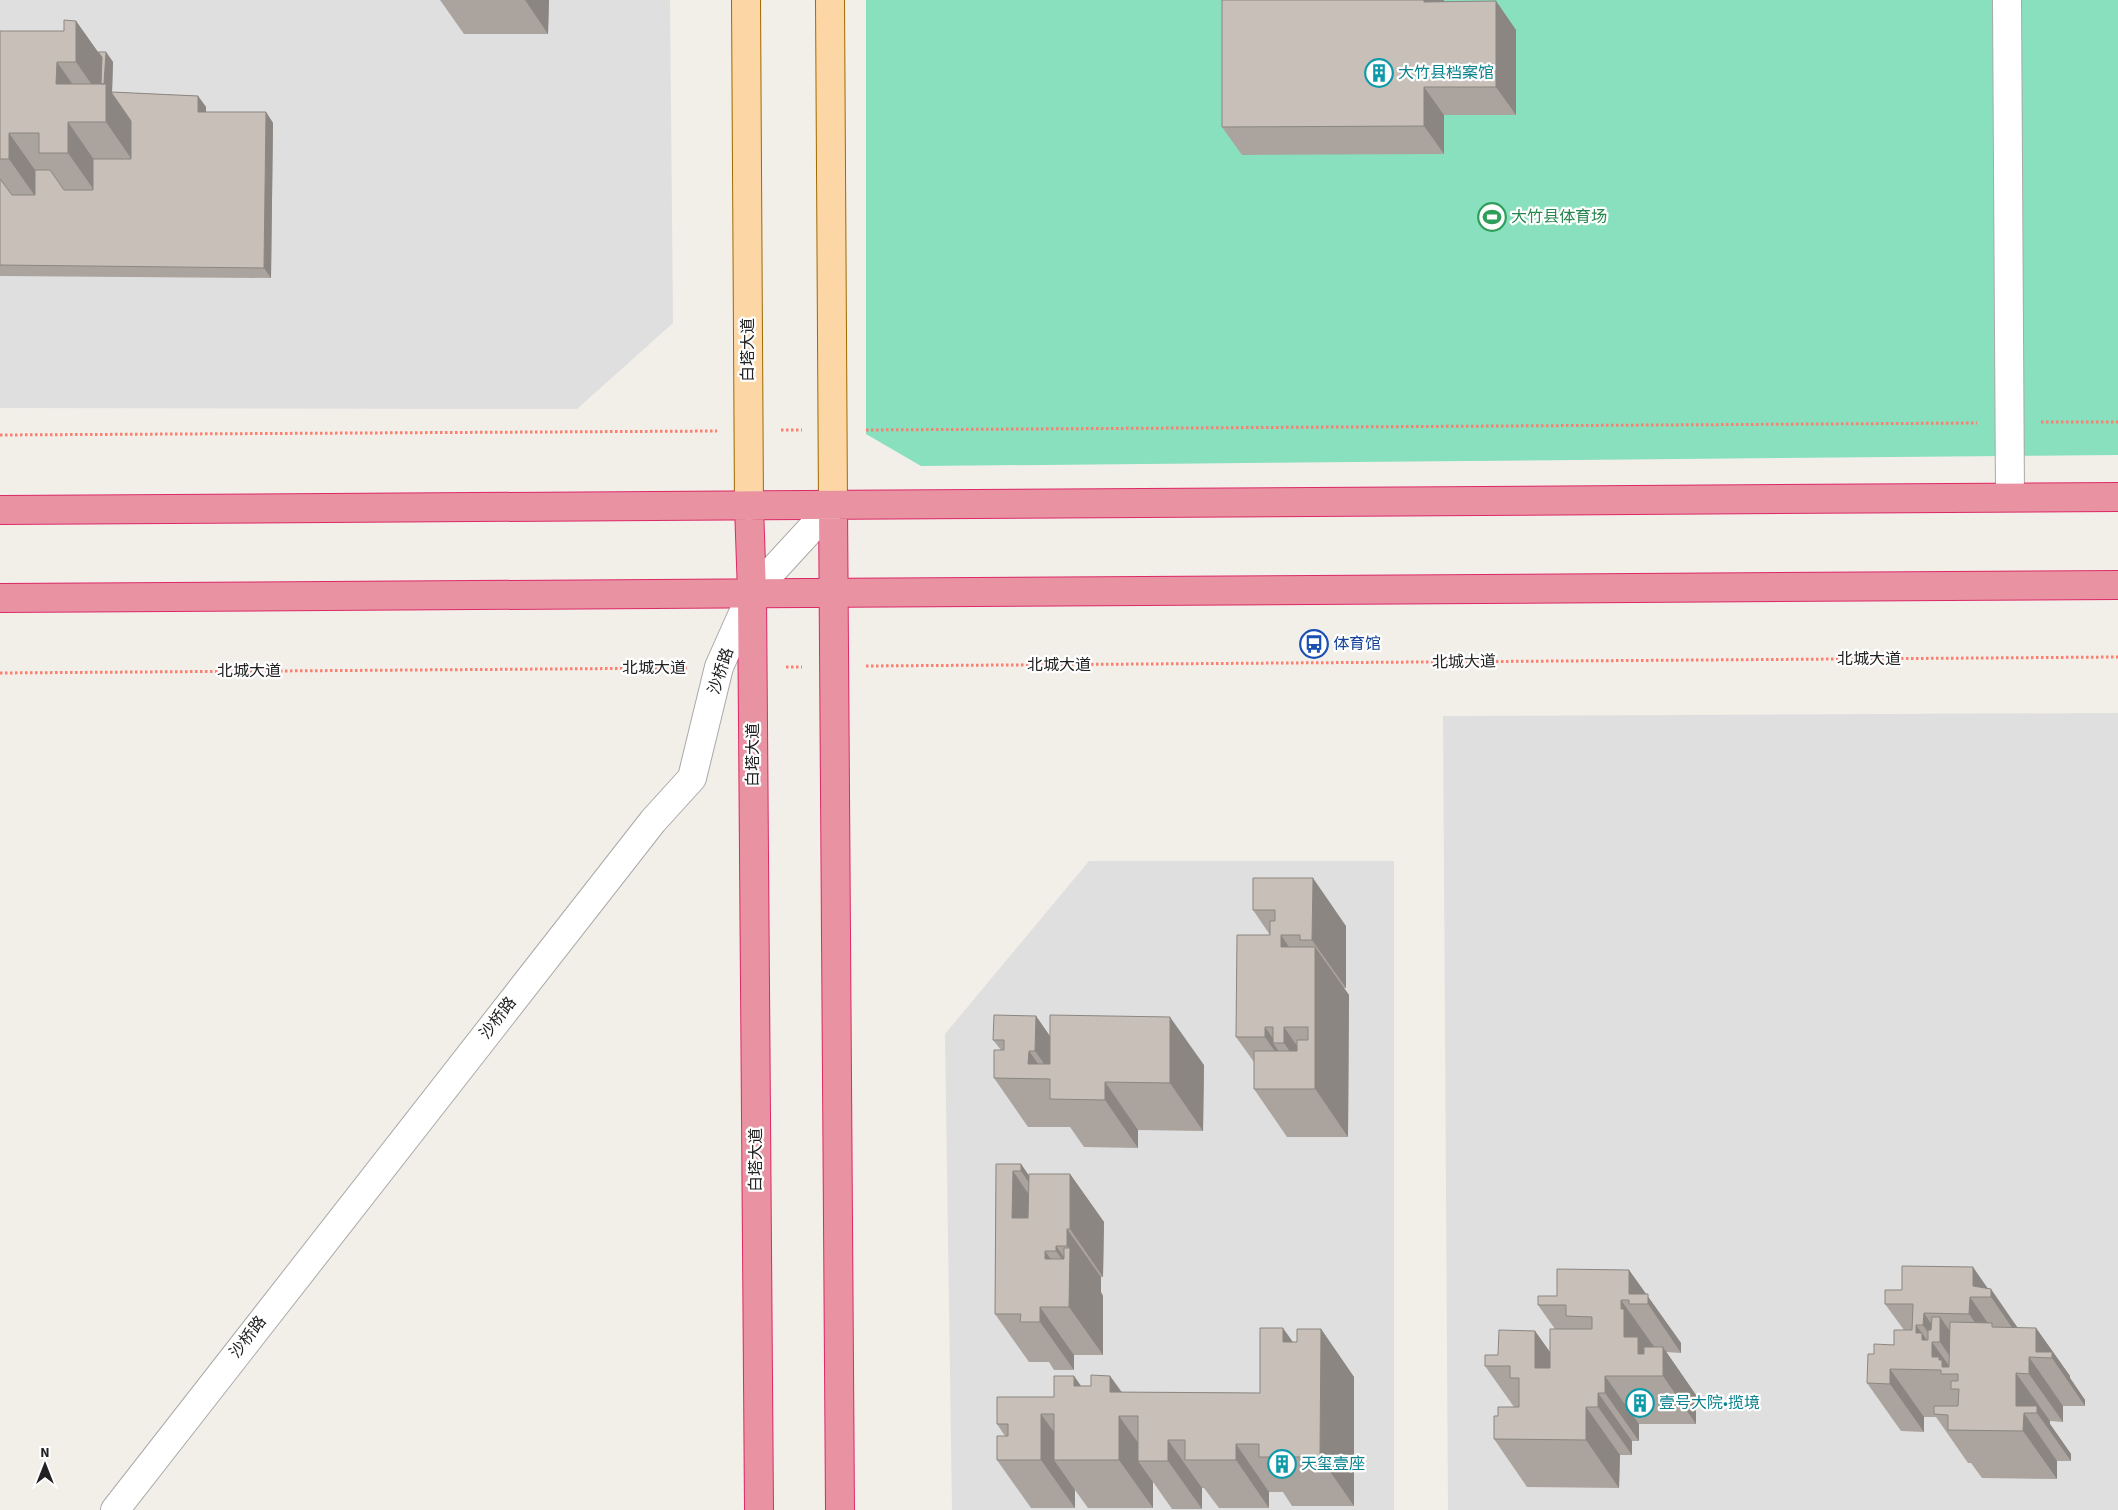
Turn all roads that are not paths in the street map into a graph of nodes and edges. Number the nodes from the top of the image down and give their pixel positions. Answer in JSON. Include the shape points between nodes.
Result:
{"nodes":[{"id":1,"x":746,"y":0,"type":"edge"},
{"id":2,"x":830,"y":0,"type":"edge"},
{"id":3,"x":2007,"y":0,"type":"edge"},
{"id":4,"x":2010,"y":497,"type":"junction"},
{"id":5,"x":2118,"y":497,"type":"edge"},
{"id":6,"x":833,"y":505,"type":"junction"},
{"id":7,"x":749,"y":506,"type":"junction"},
{"id":8,"x":0,"y":510,"type":"edge"},
{"id":9,"x":2118,"y":585,"type":"edge"},
{"id":10,"x":752,"y":593,"type":"junction"},
{"id":11,"x":833,"y":593,"type":"junction"},
{"id":12,"x":0,"y":598,"type":"edge"},
{"id":13,"x":114,"y":1510,"type":"edge"},
{"id":14,"x":759,"y":1510,"type":"edge"},
{"id":15,"x":840,"y":1510,"type":"edge"}],
"edges":[{"from":1,"to":7,"type":"main road","name":"白塔大道"},
{"from":2,"to":6,"type":"main road"},
{"from":3,"to":4,"type":"street"},
{"from":4,"to":5,"type":"highway"},
{"from":4,"to":6,"type":"highway"},
{"from":6,"to":7,"type":"highway"},
{"from":6,"to":10,"type":"street","name":"沙桥路"},
{"from":6,"to":11,"type":"highway"},
{"from":7,"to":8,"type":"highway"},
{"from":7,"to":10,"type":"highway","name":"白塔大道"},
{"from":9,"to":11,"type":"highway"},
{"from":10,"to":11,"type":"highway"},
{"from":10,"to":12,"type":"highway"},
{"from":10,"to":13,"type":"street","name":"沙桥路","via":[[719,668],[692,778],[653,820]]},
{"from":10,"to":14,"type":"highway","name":"白塔大道"},
{"from":11,"to":15,"type":"highway"}]}
